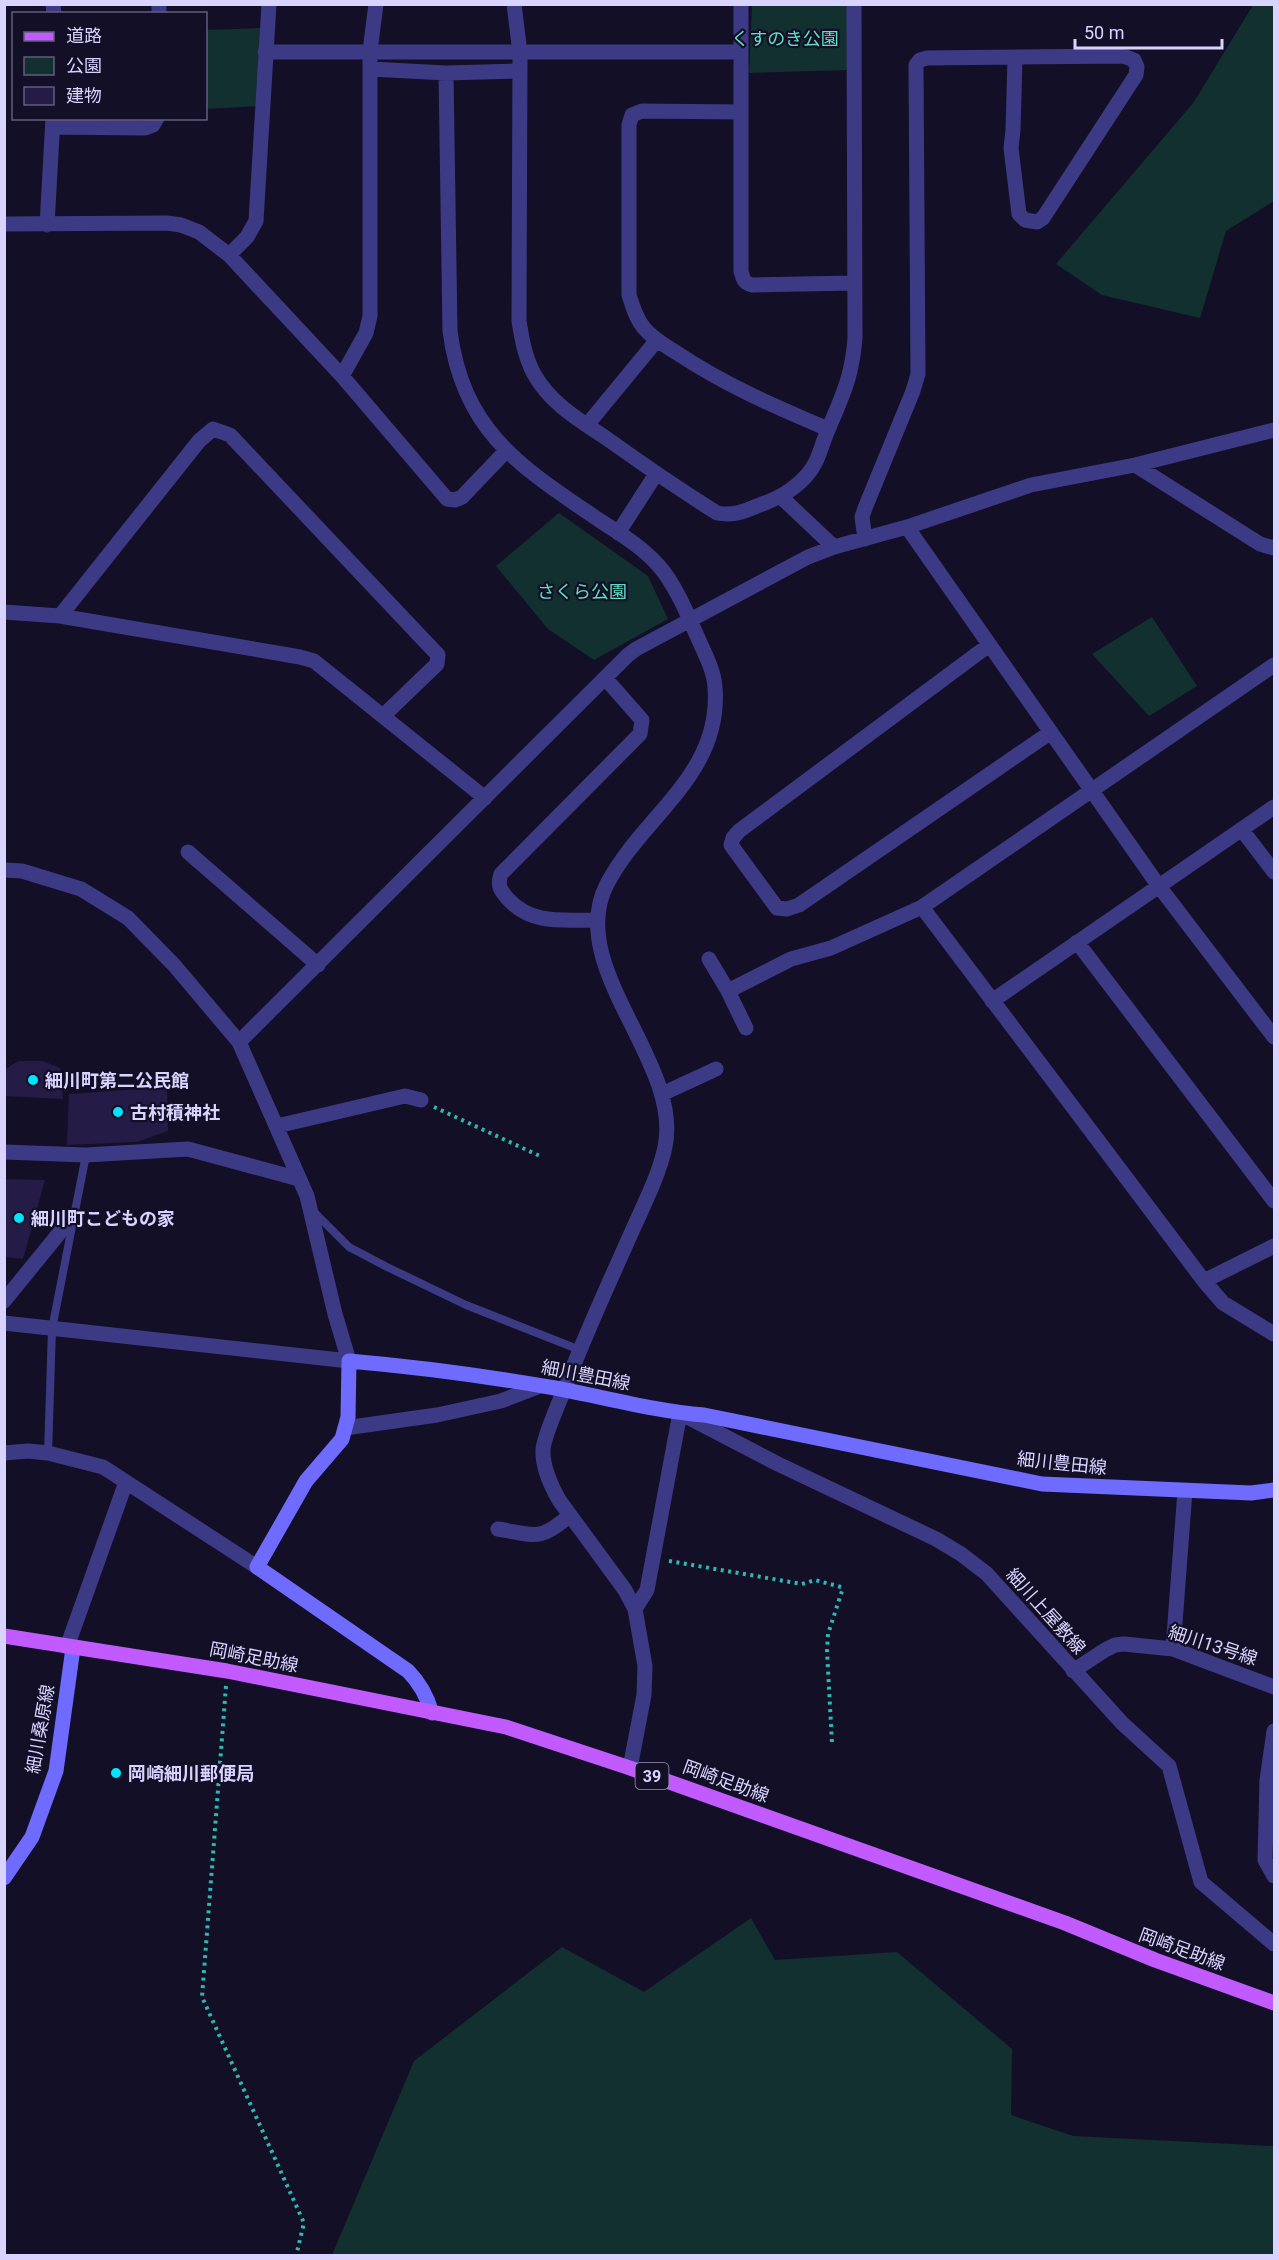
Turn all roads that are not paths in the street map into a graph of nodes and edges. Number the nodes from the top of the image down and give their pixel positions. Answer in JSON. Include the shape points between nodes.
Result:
{"nodes":[{"id":1,"x":269,"y":4,"type":"edge"},
{"id":2,"x":376,"y":4,"type":"edge"},
{"id":3,"x":514,"y":4,"type":"edge"},
{"id":4,"x":741,"y":4,"type":"edge"},
{"id":5,"x":854,"y":4,"type":"edge"},
{"id":6,"x":370,"y":51,"type":"junction"},
{"id":7,"x":265,"y":52,"type":"junction"},
{"id":8,"x":741,"y":52,"type":"junction"},
{"id":9,"x":520,"y":53,"type":"junction"},
{"id":10,"x":1015,"y":58,"type":"junction"},
{"id":11,"x":370,"y":69,"type":"junction"},
{"id":12,"x":519,"y":71,"type":"junction"},
{"id":13,"x":446,"y":73,"type":"junction"},
{"id":14,"x":741,"y":112,"type":"junction"},
{"id":15,"x":156,"y":120,"type":"edge"},
{"id":16,"x":53,"y":123,"type":"edge"},
{"id":17,"x":4,"y":225,"type":"edge"},
{"id":18,"x":47,"y":225,"type":"junction"},
{"id":19,"x":229,"y":255,"type":"junction"},
{"id":20,"x":853,"y":283,"type":"junction"},
{"id":21,"x":657,"y":340,"type":"junction"},
{"id":22,"x":342,"y":376,"type":"junction"},
{"id":23,"x":587,"y":425,"type":"junction"},
{"id":24,"x":828,"y":429,"type":"junction"},
{"id":25,"x":1275,"y":430,"type":"edge"},
{"id":26,"x":506,"y":451,"type":"junction"},
{"id":27,"x":1135,"y":465,"type":"junction"},
{"id":28,"x":656,"y":474,"type":"junction"},
{"id":29,"x":781,"y":497,"type":"junction"},
{"id":30,"x":907,"y":527,"type":"junction"},
{"id":31,"x":618,"y":533,"type":"junction"},
{"id":32,"x":865,"y":539,"type":"junction"},
{"id":33,"x":834,"y":547,"type":"junction"},
{"id":34,"x":1275,"y":548,"type":"edge"},
{"id":35,"x":4,"y":612,"type":"edge"},
{"id":36,"x":60,"y":616,"type":"junction"},
{"id":37,"x":691,"y":621,"type":"junction"},
{"id":38,"x":989,"y":645,"type":"junction"},
{"id":39,"x":1275,"y":665,"type":"edge"},
{"id":40,"x":605,"y":678,"type":"junction"},
{"id":41,"x":383,"y":716,"type":"junction"},
{"id":42,"x":1051,"y":732,"type":"junction"},
{"id":43,"x":1092,"y":791,"type":"junction"},
{"id":44,"x":485,"y":798,"type":"junction"},
{"id":45,"x":1275,"y":807,"type":"edge"},
{"id":46,"x":1242,"y":830,"type":"junction"},
{"id":47,"x":189,"y":852,"type":"dead end"},
{"id":48,"x":4,"y":870,"type":"edge"},
{"id":49,"x":1275,"y":872,"type":"edge"},
{"id":50,"x":1158,"y":885,"type":"junction"},
{"id":51,"x":922,"y":907,"type":"junction"},
{"id":52,"x":596,"y":920,"type":"junction"},
{"id":53,"x":1077,"y":942,"type":"junction"},
{"id":54,"x":708,"y":959,"type":"dead end"},
{"id":55,"x":318,"y":965,"type":"junction"},
{"id":56,"x":728,"y":991,"type":"junction"},
{"id":57,"x":992,"y":1001,"type":"junction"},
{"id":58,"x":746,"y":1028,"type":"dead end"},
{"id":59,"x":1275,"y":1036,"type":"edge"},
{"id":60,"x":239,"y":1042,"type":"junction"},
{"id":61,"x":716,"y":1069,"type":"dead end"},
{"id":62,"x":662,"y":1094,"type":"junction"},
{"id":63,"x":421,"y":1100,"type":"road end"},
{"id":64,"x":277,"y":1126,"type":"junction"},
{"id":65,"x":4,"y":1152,"type":"edge"},
{"id":66,"x":86,"y":1155,"type":"junction"},
{"id":67,"x":299,"y":1179,"type":"junction"},
{"id":68,"x":1275,"y":1201,"type":"edge"},
{"id":69,"x":310,"y":1208,"type":"junction"},
{"id":70,"x":74,"y":1215,"type":"junction"},
{"id":71,"x":1275,"y":1246,"type":"edge"},
{"id":72,"x":1204,"y":1281,"type":"junction"},
{"id":73,"x":4,"y":1301,"type":"edge"},
{"id":74,"x":4,"y":1323,"type":"edge"},
{"id":75,"x":52,"y":1329,"type":"junction"},
{"id":76,"x":1275,"y":1334,"type":"edge"},
{"id":77,"x":580,"y":1350,"type":"junction"},
{"id":78,"x":349,"y":1361,"type":"junction"},
{"id":79,"x":540,"y":1386,"type":"junction"},
{"id":80,"x":564,"y":1390,"type":"junction"},
{"id":81,"x":680,"y":1413,"type":"junction"},
{"id":82,"x":345,"y":1428,"type":"junction"},
{"id":83,"x":4,"y":1453,"type":"edge"},
{"id":84,"x":48,"y":1453,"type":"junction"},
{"id":85,"x":126,"y":1482,"type":"junction"},
{"id":86,"x":1275,"y":1490,"type":"edge"},
{"id":87,"x":1185,"y":1491,"type":"junction"},
{"id":88,"x":569,"y":1516,"type":"junction"},
{"id":89,"x":498,"y":1529,"type":"dead end"},
{"id":90,"x":257,"y":1567,"type":"junction"},
{"id":91,"x":635,"y":1609,"type":"junction"},
{"id":92,"x":4,"y":1636,"type":"edge"},
{"id":93,"x":70,"y":1647,"type":"junction"},
{"id":94,"x":1173,"y":1649,"type":"junction"},
{"id":95,"x":1073,"y":1671,"type":"junction"},
{"id":96,"x":1275,"y":1687,"type":"edge"},
{"id":97,"x":432,"y":1713,"type":"junction"},
{"id":98,"x":1275,"y":1731,"type":"edge"},
{"id":99,"x":630,"y":1768,"type":"junction"},
{"id":100,"x":1275,"y":1876,"type":"edge"},
{"id":101,"x":4,"y":1878,"type":"edge"},
{"id":102,"x":1275,"y":1944,"type":"edge"},
{"id":103,"x":1275,"y":2003,"type":"edge"}],
"edges":[{"from":1,"to":7,"type":"street"},
{"from":2,"to":6,"type":"street"},
{"from":3,"to":9,"type":"street"},
{"from":4,"to":8,"type":"street"},
{"from":5,"to":20,"type":"street"},
{"from":6,"to":7,"type":"street"},
{"from":6,"to":9,"type":"street"},
{"from":6,"to":11,"type":"street"},
{"from":7,"to":19,"type":"street","via":[[256,221]]},
{"from":8,"to":9,"type":"street"},
{"from":8,"to":14,"type":"street"},
{"from":9,"to":12,"type":"street"},
{"from":10,"to":10,"type":"street","via":[[1123,56],[1134,60],[1137,67],[1136,75],[1062,189],[1043,218],[1036,222],[1025,220],[1019,213],[1011,148]]},
{"from":10,"to":32,"type":"street","via":[[927,58],[916,65],[918,374],[862,517]]},
{"from":11,"to":13,"type":"street"},
{"from":11,"to":22,"type":"street","via":[[370,316],[366,333]]},
{"from":12,"to":13,"type":"street"},
{"from":12,"to":23,"type":"street","via":[[521,338],[529,363],[544,388],[559,405]]},
{"from":13,"to":26,"type":"street","via":[[453,352],[473,408]]},
{"from":14,"to":20,"type":"street","via":[[743,279],[752,285]]},
{"from":14,"to":21,"type":"street","via":[[642,111],[632,115],[629,295],[638,319]]},
{"from":15,"to":16,"type":"street","via":[[145,128]]},
{"from":16,"to":18,"type":"street"},
{"from":17,"to":18,"type":"street"},
{"from":18,"to":19,"type":"street","via":[[182,225],[200,232]]},
{"from":19,"to":22,"type":"street"},
{"from":20,"to":24,"type":"street","via":[[852,368]]},
{"from":21,"to":23,"type":"street"},
{"from":21,"to":24,"type":"street","via":[[709,374]]},
{"from":22,"to":26,"type":"street","via":[[447,499],[462,497]]},
{"from":23,"to":28,"type":"street"},
{"from":24,"to":29,"type":"street","via":[[817,461]]},
{"from":25,"to":27,"type":"street"},
{"from":26,"to":31,"type":"street","via":[[544,483]]},
{"from":27,"to":30,"type":"street","via":[[1031,484]]},
{"from":27,"to":34,"type":"street","via":[[1260,544]]},
{"from":28,"to":29,"type":"street","via":[[717,513],[727,515]]},
{"from":28,"to":31,"type":"street"},
{"from":29,"to":33,"type":"street"},
{"from":30,"to":32,"type":"street"},
{"from":30,"to":38,"type":"street"},
{"from":31,"to":37,"type":"street","via":[[658,564]]},
{"from":32,"to":33,"type":"street"},
{"from":33,"to":37,"type":"street","via":[[808,557]]},
{"from":35,"to":36,"type":"street"},
{"from":36,"to":41,"type":"street","via":[[314,661]]},
{"from":36,"to":41,"type":"street","via":[[199,441],[213,429],[223,431],[438,655],[437,664]]},
{"from":37,"to":40,"type":"street","via":[[636,649]]},
{"from":37,"to":52,"type":"street","via":[[715,684],[715,708],[705,753],[628,851],[601,897]]},
{"from":38,"to":42,"type":"street"},
{"from":38,"to":42,"type":"street","via":[[739,831],[731,845],[777,908],[799,906]]},
{"from":39,"to":43,"type":"street"},
{"from":40,"to":44,"type":"street"},
{"from":40,"to":52,"type":"street","via":[[642,720],[640,734],[501,874],[499,882],[500,890],[528,916]]},
{"from":41,"to":44,"type":"street"},
{"from":42,"to":43,"type":"street"},
{"from":43,"to":50,"type":"street"},
{"from":43,"to":51,"type":"street"},
{"from":44,"to":55,"type":"street"},
{"from":45,"to":46,"type":"street"},
{"from":46,"to":49,"type":"street"},
{"from":46,"to":50,"type":"street"},
{"from":47,"to":55,"type":"street"},
{"from":48,"to":60,"type":"street","via":[[22,871],[81,889],[128,918]]},
{"from":50,"to":53,"type":"street"},
{"from":50,"to":59,"type":"street"},
{"from":51,"to":56,"type":"street","via":[[831,948],[791,959]]},
{"from":51,"to":57,"type":"street"},
{"from":52,"to":62,"type":"street","via":[[605,965]]},
{"from":53,"to":57,"type":"street"},
{"from":53,"to":68,"type":"street"},
{"from":54,"to":56,"type":"street"},
{"from":55,"to":60,"type":"street"},
{"from":56,"to":58,"type":"street"},
{"from":57,"to":72,"type":"street"},
{"from":60,"to":64,"type":"street"},
{"from":61,"to":62,"type":"street"},
{"from":62,"to":77,"type":"street","via":[[668,1125],[659,1170]]},
{"from":63,"to":64,"type":"street","via":[[405,1096]]},
{"from":64,"to":67,"type":"street"},
{"from":65,"to":66,"type":"street"},
{"from":66,"to":67,"type":"street","via":[[188,1149]]},
{"from":66,"to":70,"type":"lane"},
{"from":67,"to":69,"type":"street"},
{"from":69,"to":77,"type":"lane","via":[[350,1247],[368,1257],[466,1305]]},
{"from":69,"to":78,"type":"street"},
{"from":70,"to":73,"type":"street"},
{"from":70,"to":75,"type":"lane"},
{"from":71,"to":72,"type":"street"},
{"from":72,"to":76,"type":"street","via":[[1223,1303]]},
{"from":74,"to":75,"type":"street"},
{"from":75,"to":78,"type":"street"},
{"from":75,"to":84,"type":"lane"},
{"from":77,"to":80,"type":"street"},
{"from":78,"to":79,"type":"main road","name":"細川豊田線"},
{"from":78,"to":82,"type":"main road"},
{"from":79,"to":80,"type":"main road","name":"細川豊田線"},
{"from":79,"to":82,"type":"street","via":[[458,1411]]},
{"from":80,"to":81,"type":"main road","name":"細川豊田線"},
{"from":80,"to":88,"type":"street","via":[[543,1449],[552,1488]]},
{"from":81,"to":87,"type":"main road","name":"細川豊田線","via":[[1042,1484]]},
{"from":81,"to":91,"type":"street","via":[[647,1590]]},
{"from":81,"to":95,"type":"street","name":"細川上屋敷線","via":[[961,1554],[987,1574]]},
{"from":82,"to":90,"type":"main road","via":[[342,1439],[306,1481]]},
{"from":83,"to":84,"type":"street"},
{"from":84,"to":85,"type":"street","via":[[103,1467]]},
{"from":85,"to":90,"type":"street"},
{"from":85,"to":93,"type":"street"},
{"from":86,"to":87,"type":"main road","name":"細川豊田線"},
{"from":87,"to":94,"type":"street"},
{"from":88,"to":89,"type":"street","via":[[546,1533],[531,1535]]},
{"from":88,"to":91,"type":"street"},
{"from":90,"to":97,"type":"main road","via":[[408,1671],[428,1697]]},
{"from":91,"to":99,"type":"street","via":[[645,1666],[644,1695]]},
{"from":92,"to":93,"type":"main road","name":"岡崎足助線","number":"39"},
{"from":93,"to":97,"type":"main road","name":"岡崎足助線","number":"39","via":[[227,1671]]},
{"from":93,"to":101,"type":"main road","name":"細川桑原線","via":[[56,1771],[32,1836]]},
{"from":94,"to":95,"type":"street","name":"細川13号線","via":[[1115,1645]]},
{"from":94,"to":96,"type":"street","name":"細川13号線"},
{"from":95,"to":102,"type":"street","name":"細川上屋敷線","via":[[1122,1724],[1169,1766],[1201,1882]]},
{"from":97,"to":99,"type":"main road","name":"岡崎足助線","number":"39","via":[[506,1727]]},
{"from":98,"to":100,"type":"street","via":[[1267,1780],[1265,1860]]},
{"from":99,"to":103,"type":"main road","name":"岡崎足助線","number":"39","via":[[1065,1923]]}]}
